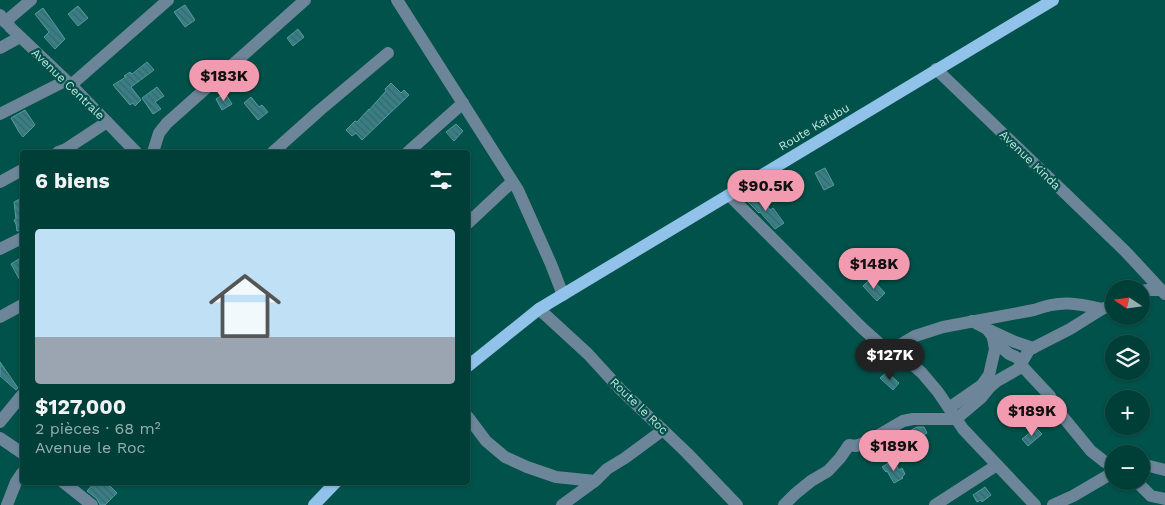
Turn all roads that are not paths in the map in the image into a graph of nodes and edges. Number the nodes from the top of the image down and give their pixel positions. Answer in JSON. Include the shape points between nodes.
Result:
{"nodes":[{"id":1,"x":31,"y":0,"type":"edge"},
{"id":2,"x":168,"y":0,"type":"edge"},
{"id":3,"x":305,"y":0,"type":"edge"},
{"id":4,"x":397,"y":0,"type":"edge"},
{"id":5,"x":1053,"y":0,"type":"edge"},
{"id":6,"x":3,"y":18,"type":"edge"},
{"id":7,"x":20,"y":37,"type":"junction"},
{"id":8,"x":0,"y":48,"type":"edge"},
{"id":9,"x":388,"y":53,"type":"dead end"},
{"id":10,"x":936,"y":70,"type":"junction"},
{"id":11,"x":68,"y":83,"type":"junction"},
{"id":12,"x":463,"y":104,"type":"junction"},
{"id":13,"x":0,"y":114,"type":"edge"},
{"id":14,"x":107,"y":122,"type":"junction"},
{"id":15,"x":63,"y":150,"type":"edge"},
{"id":16,"x":134,"y":150,"type":"edge"},
{"id":17,"x":154,"y":150,"type":"edge"},
{"id":18,"x":275,"y":150,"type":"edge"},
{"id":19,"x":410,"y":150,"type":"edge"},
{"id":20,"x":20,"y":171,"type":"edge"},
{"id":21,"x":0,"y":182,"type":"edge"},
{"id":22,"x":512,"y":182,"type":"junction"},
{"id":23,"x":728,"y":195,"type":"junction"},
{"id":24,"x":470,"y":221,"type":"edge"},
{"id":25,"x":20,"y":239,"type":"edge"},
{"id":26,"x":0,"y":249,"type":"edge"},
{"id":27,"x":1150,"y":290,"type":"edge"},
{"id":28,"x":1163,"y":292,"type":"edge"},
{"id":29,"x":563,"y":295,"type":"junction"},
{"id":30,"x":20,"y":306,"type":"edge"},
{"id":31,"x":1105,"y":308,"type":"edge"},
{"id":32,"x":540,"y":309,"type":"junction"},
{"id":33,"x":1102,"y":310,"type":"junction"},
{"id":34,"x":0,"y":317,"type":"edge"},
{"id":35,"x":972,"y":321,"type":"junction"},
{"id":36,"x":990,"y":334,"type":"junction"},
{"id":37,"x":1033,"y":348,"type":"junction"},
{"id":38,"x":888,"y":352,"type":"junction"},
{"id":39,"x":1022,"y":363,"type":"junction"},
{"id":40,"x":470,"y":364,"type":"edge"},
{"id":41,"x":20,"y":397,"type":"edge"},
{"id":42,"x":949,"y":408,"type":"junction"},
{"id":43,"x":956,"y":419,"type":"junction"},
{"id":44,"x":470,"y":420,"type":"edge"},
{"id":45,"x":0,"y":422,"type":"edge"},
{"id":46,"x":663,"y":430,"type":"junction"},
{"id":47,"x":0,"y":438,"type":"edge"},
{"id":48,"x":20,"y":451,"type":"edge"},
{"id":49,"x":1105,"y":462,"type":"edge"},
{"id":50,"x":996,"y":465,"type":"junction"},
{"id":51,"x":1150,"y":466,"type":"edge"},
{"id":52,"x":1165,"y":470,"type":"edge"},
{"id":53,"x":20,"y":476,"type":"edge"},
{"id":54,"x":1105,"y":477,"type":"edge"},
{"id":55,"x":595,"y":481,"type":"junction"},
{"id":56,"x":67,"y":485,"type":"edge"},
{"id":57,"x":333,"y":485,"type":"edge"},
{"id":58,"x":1144,"y":490,"type":"edge"},
{"id":59,"x":1165,"y":499,"type":"edge"},
{"id":60,"x":731,"y":503,"type":"edge"},
{"id":61,"x":7,"y":505,"type":"edge"},
{"id":62,"x":92,"y":505,"type":"edge"},
{"id":63,"x":314,"y":505,"type":"edge"},
{"id":64,"x":562,"y":505,"type":"edge"},
{"id":65,"x":784,"y":505,"type":"edge"},
{"id":66,"x":935,"y":505,"type":"edge"},
{"id":67,"x":1035,"y":505,"type":"edge"},
{"id":68,"x":1053,"y":505,"type":"edge"}],
"edges":[{"from":1,"to":6,"type":"street"},
{"from":2,"to":11,"type":"street"},
{"from":3,"to":17,"type":"street","via":[[167,123],[159,133]]},
{"from":4,"to":12,"type":"street"},
{"from":5,"to":10,"type":"main road","name":"Route Kafubu"},
{"from":6,"to":7,"type":"street","name":"Avenue Centrale"},
{"from":7,"to":8,"type":"street"},
{"from":7,"to":11,"type":"street","name":"Avenue Centrale"},
{"from":9,"to":18,"type":"street"},
{"from":10,"to":23,"type":"main road","name":"Route Kafubu"},
{"from":10,"to":28,"type":"street","name":"Avenue Kinda","via":[[1125,251]]},
{"from":11,"to":13,"type":"street"},
{"from":11,"to":14,"type":"street","name":"Avenue Centrale"},
{"from":12,"to":19,"type":"street"},
{"from":12,"to":22,"type":"street"},
{"from":14,"to":15,"type":"street"},
{"from":14,"to":16,"type":"street","name":"Avenue Centrale"},
{"from":20,"to":21,"type":"street"},
{"from":22,"to":24,"type":"street"},
{"from":22,"to":29,"type":"street"},
{"from":23,"to":29,"type":"main road","name":"Route Kafubu"},
{"from":23,"to":38,"type":"street"},
{"from":25,"to":26,"type":"street"},
{"from":27,"to":28,"type":"street"},
{"from":29,"to":32,"type":"main road","name":"Route Kafubu"},
{"from":30,"to":34,"type":"street"},
{"from":31,"to":33,"type":"street"},
{"from":32,"to":40,"type":"main road","name":"Route Kafubu"},
{"from":32,"to":46,"type":"street","name":"Route le Roc"},
{"from":33,"to":35,"type":"street","via":[[1073,303],[1046,305]]},
{"from":33,"to":37,"type":"street"},
{"from":35,"to":36,"type":"street"},
{"from":35,"to":38,"type":"street","via":[[915,336]]},
{"from":36,"to":37,"type":"street"},
{"from":36,"to":39,"type":"street"},
{"from":36,"to":42,"type":"street","via":[[995,349],[989,375]]},
{"from":37,"to":39,"type":"street"},
{"from":38,"to":42,"type":"street","via":[[918,369]]},
{"from":39,"to":43,"type":"street"},
{"from":39,"to":49,"type":"street","via":[[1091,451]]},
{"from":41,"to":45,"type":"street"},
{"from":42,"to":43,"type":"street"},
{"from":43,"to":50,"type":"street"},
{"from":43,"to":65,"type":"street","via":[[903,421],[867,442],[849,445],[828,470]]},
{"from":44,"to":55,"type":"street","via":[[486,441],[505,457],[556,477]]},
{"from":46,"to":55,"type":"street"},
{"from":46,"to":60,"type":"street","name":"Route le Roc"},
{"from":47,"to":48,"type":"street"},
{"from":50,"to":66,"type":"street"},
{"from":50,"to":67,"type":"street"},
{"from":51,"to":52,"type":"street"},
{"from":53,"to":61,"type":"street"},
{"from":54,"to":68,"type":"street"},
{"from":55,"to":64,"type":"street"},
{"from":56,"to":62,"type":"street"},
{"from":57,"to":63,"type":"main road"},
{"from":58,"to":59,"type":"street","via":[[1151,496]]}]}
